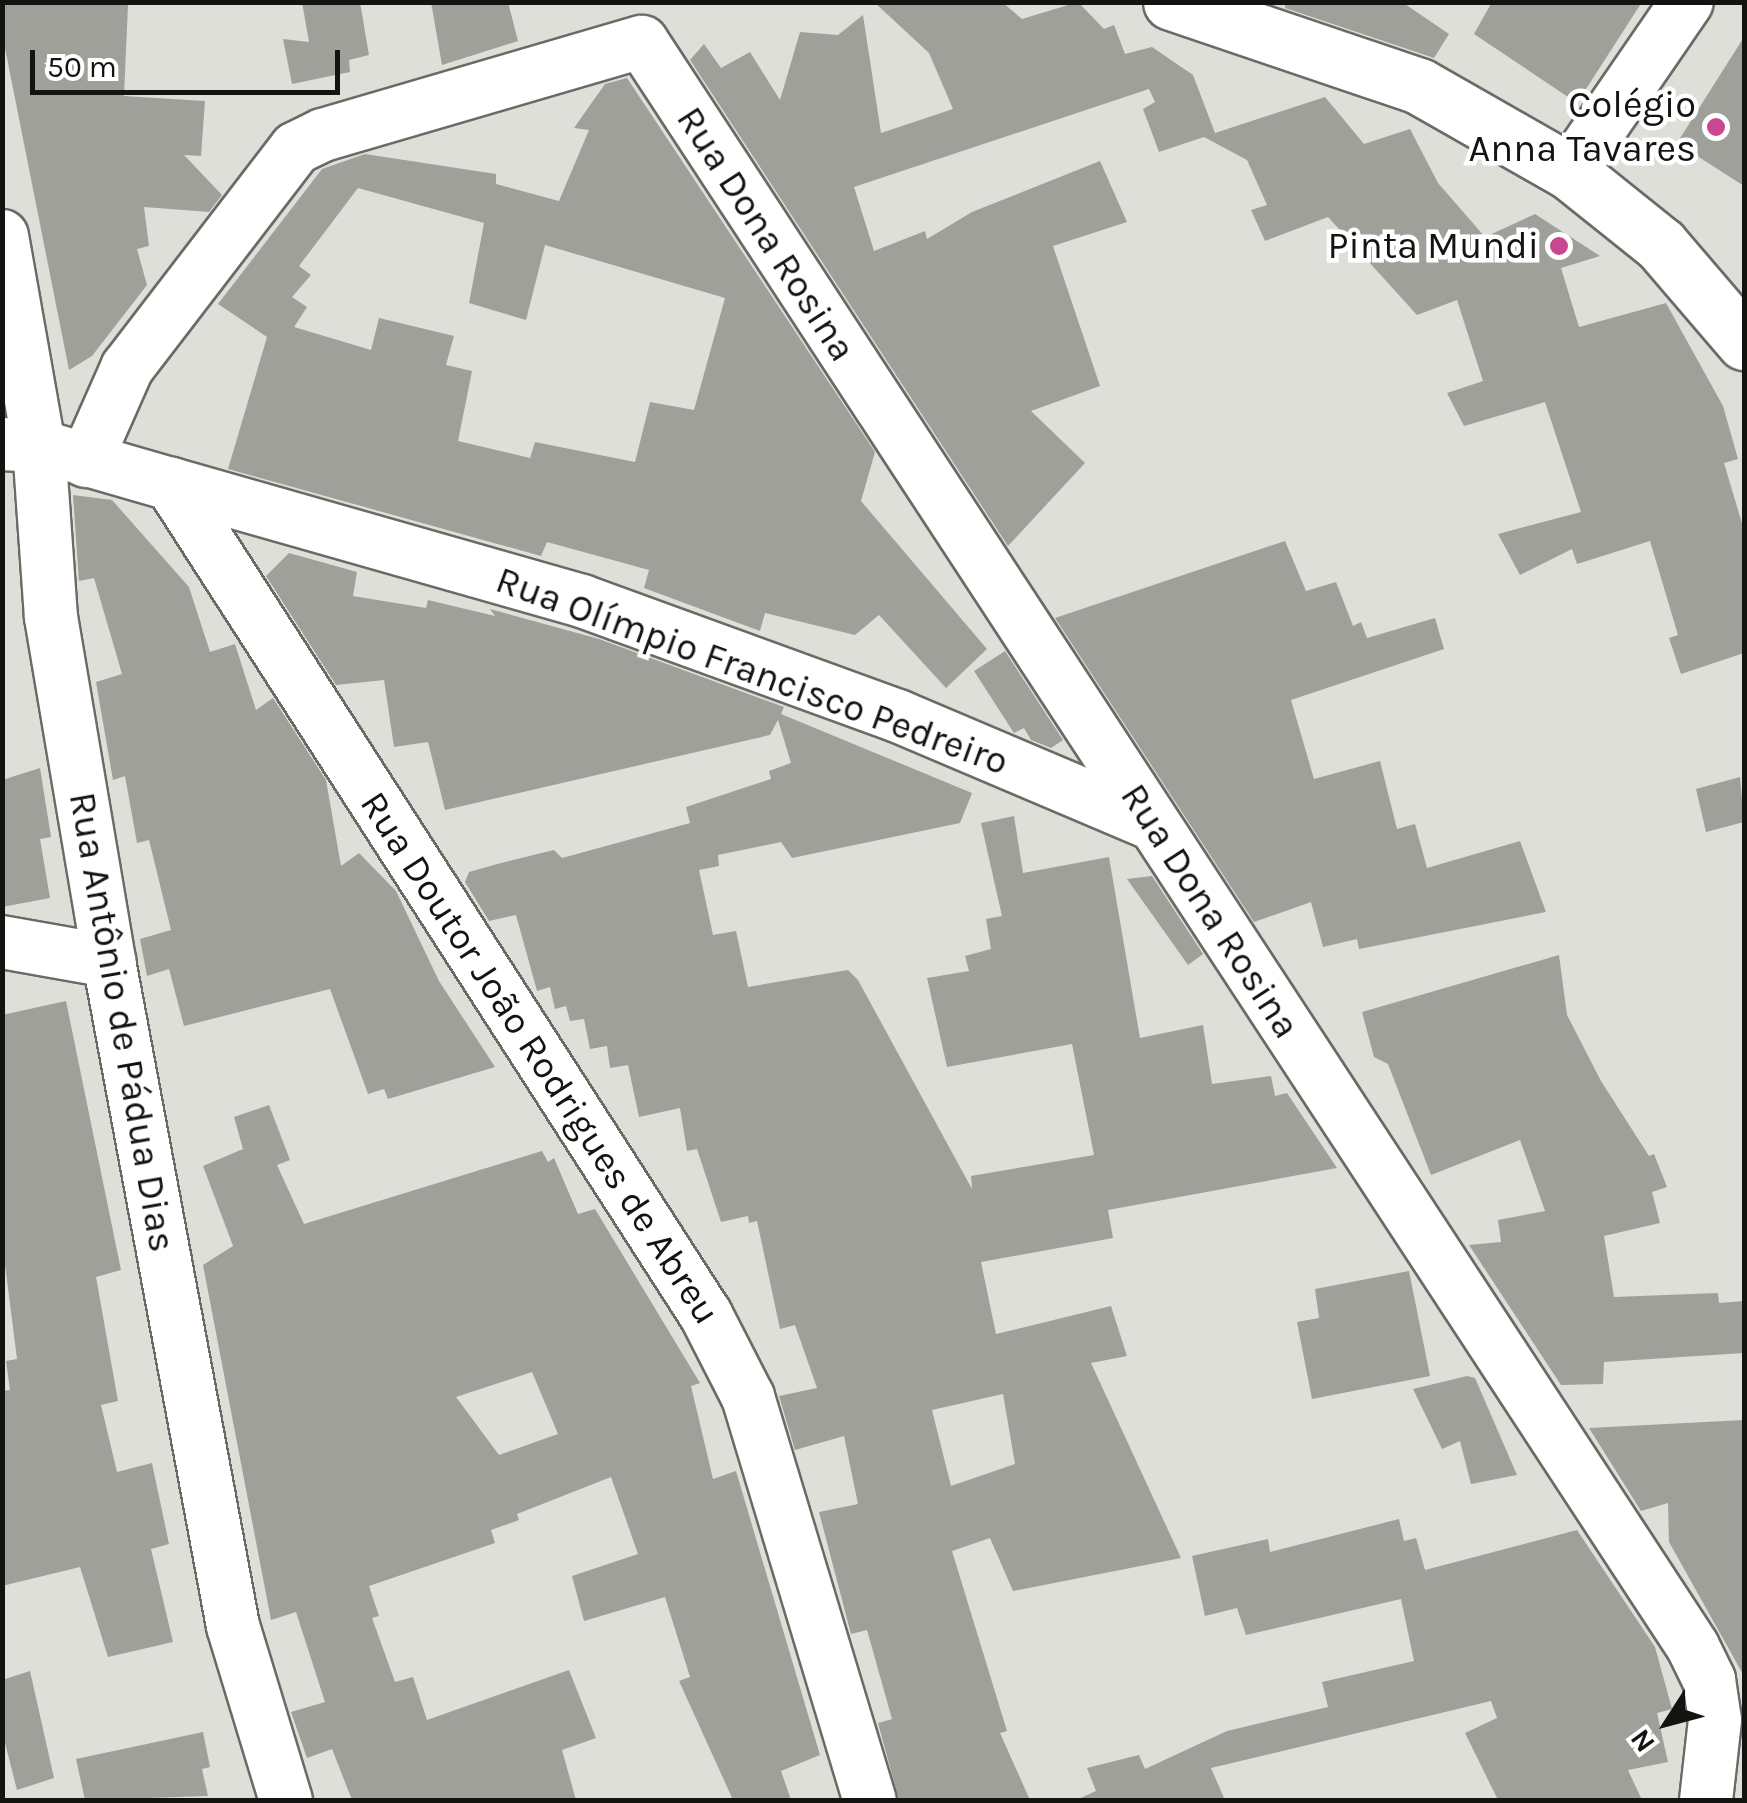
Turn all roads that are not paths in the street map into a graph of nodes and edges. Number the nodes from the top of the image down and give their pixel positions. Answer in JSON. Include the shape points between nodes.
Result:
{"nodes":[{"id":1,"x":1170,"y":2,"type":"edge"},
{"id":2,"x":1688,"y":2,"type":"edge"},
{"id":3,"x":1570,"y":172,"type":"junction"},
{"id":4,"x":2,"y":236,"type":"edge"},
{"id":5,"x":1744,"y":342,"type":"edge"},
{"id":6,"x":42,"y":450,"type":"edge"},
{"id":7,"x":172,"y":484,"type":"junction"},
{"id":8,"x":1153,"y":824,"type":"junction"},
{"id":9,"x":2,"y":942,"type":"edge"},
{"id":10,"x":109,"y":960,"type":"junction"},
{"id":11,"x":286,"y":1800,"type":"edge"},
{"id":12,"x":870,"y":1800,"type":"edge"},
{"id":13,"x":1706,"y":1800,"type":"edge"}],
"edges":[{"from":1,"to":3,"type":"main road","via":[[1419,86]]},
{"from":2,"to":3,"type":"street"},
{"from":3,"to":5,"type":"main road","via":[[1661,244]]},
{"from":4,"to":6,"type":"street","name":"Rua Antônio de Pádua Dias"},
{"from":6,"to":7,"type":"street"},
{"from":6,"to":8,"type":"street","name":"Rua Dona Rosina","via":[[126,368],[296,148],[323,134],[642,42]]},
{"from":6,"to":10,"type":"street","name":"Rua Antônio de Pádua Dias","via":[[44,571]]},
{"from":7,"to":8,"type":"street","name":"Rua Olímpio Francisco Pedreiro","via":[[582,601],[898,716]]},
{"from":7,"to":12,"type":"street","name":"Rua Doutor João Rodrigues de Abreu","via":[[706,1315],[748,1397]]},
{"from":8,"to":13,"type":"street","name":"Rua Dona Rosina","via":[[1692,1647],[1708,1680],[1715,1720]]},
{"from":9,"to":10,"type":"street"},
{"from":10,"to":11,"type":"street","name":"Rua Antônio de Pádua Dias","via":[[233,1626]]}]}
